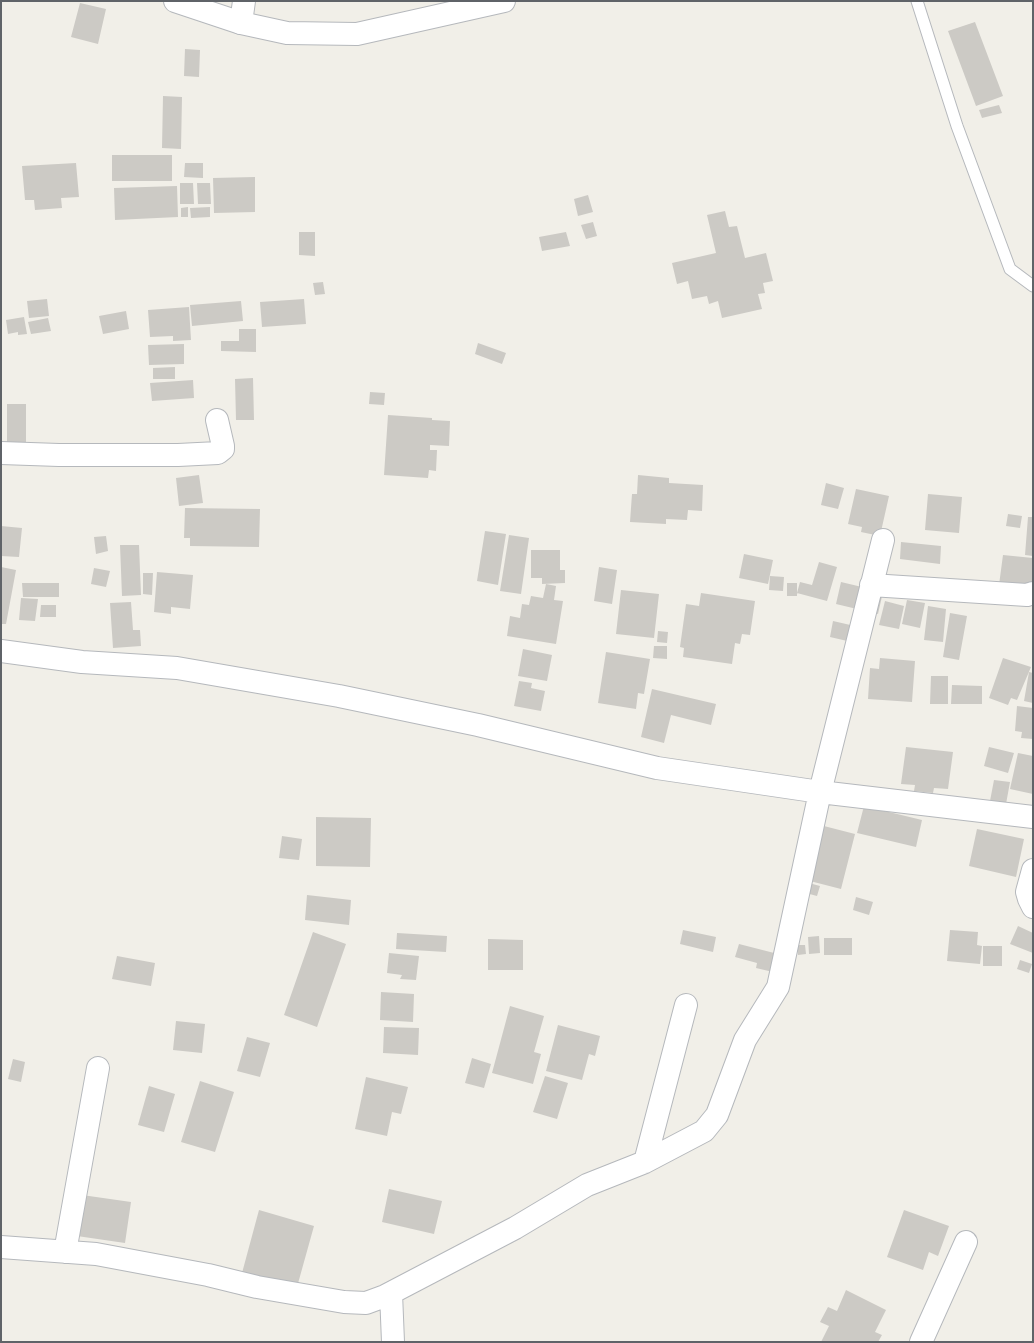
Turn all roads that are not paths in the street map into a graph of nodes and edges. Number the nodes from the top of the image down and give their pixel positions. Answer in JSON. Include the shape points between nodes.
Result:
{"nodes":[{"id":1,"x":175,"y":1,"type":"edge"},
{"id":2,"x":244,"y":1,"type":"edge"},
{"id":3,"x":504,"y":1,"type":"edge"},
{"id":4,"x":917,"y":1,"type":"edge"},
{"id":5,"x":241,"y":23,"type":"junction"},
{"id":6,"x":1033,"y":286,"type":"edge"},
{"id":7,"x":217,"y":420,"type":"dead end"},
{"id":8,"x":1,"y":453,"type":"edge"},
{"id":9,"x":883,"y":540,"type":"dead end"},
{"id":10,"x":871,"y":585,"type":"junction"},
{"id":11,"x":1033,"y":593,"type":"edge"},
{"id":12,"x":1,"y":651,"type":"edge"},
{"id":13,"x":820,"y":792,"type":"junction"},
{"id":14,"x":1033,"y":817,"type":"edge"},
{"id":15,"x":1033,"y":870,"type":"edge"},
{"id":16,"x":1033,"y":907,"type":"edge"},
{"id":17,"x":686,"y":1005,"type":"dead end"},
{"id":18,"x":98,"y":1068,"type":"dead end"},
{"id":19,"x":646,"y":1162,"type":"junction"},
{"id":20,"x":966,"y":1242,"type":"dead end"},
{"id":21,"x":1,"y":1246,"type":"edge"},
{"id":22,"x":65,"y":1252,"type":"junction"},
{"id":23,"x":391,"y":1293,"type":"junction"},
{"id":24,"x":393,"y":1342,"type":"edge"},
{"id":25,"x":921,"y":1342,"type":"edge"}],
"edges":[{"from":1,"to":5,"type":"street"},
{"from":2,"to":5,"type":"street"},
{"from":3,"to":5,"type":"street","via":[[357,34],[287,33]]},
{"from":4,"to":6,"type":"lane","via":[[957,126],[1010,270]]},
{"from":7,"to":8,"type":"street","via":[[223,446],[218,453]]},
{"from":9,"to":10,"type":"street"},
{"from":10,"to":11,"type":"street","via":[[1027,595]]},
{"from":10,"to":13,"type":"street"},
{"from":12,"to":13,"type":"street","via":[[82,662],[177,668],[339,696],[657,768]]},
{"from":13,"to":14,"type":"street"},
{"from":13,"to":19,"type":"street","via":[[778,987],[745,1040],[717,1115],[704,1131]]},
{"from":15,"to":16,"type":"street","via":[[1027,892]]},
{"from":17,"to":19,"type":"street"},
{"from":18,"to":22,"type":"street"},
{"from":19,"to":23,"type":"street","via":[[587,1185],[515,1228]]},
{"from":20,"to":25,"type":"street"},
{"from":21,"to":22,"type":"street"},
{"from":22,"to":23,"type":"street","via":[[96,1254],[344,1302],[366,1303]]},
{"from":23,"to":24,"type":"street"}]}
